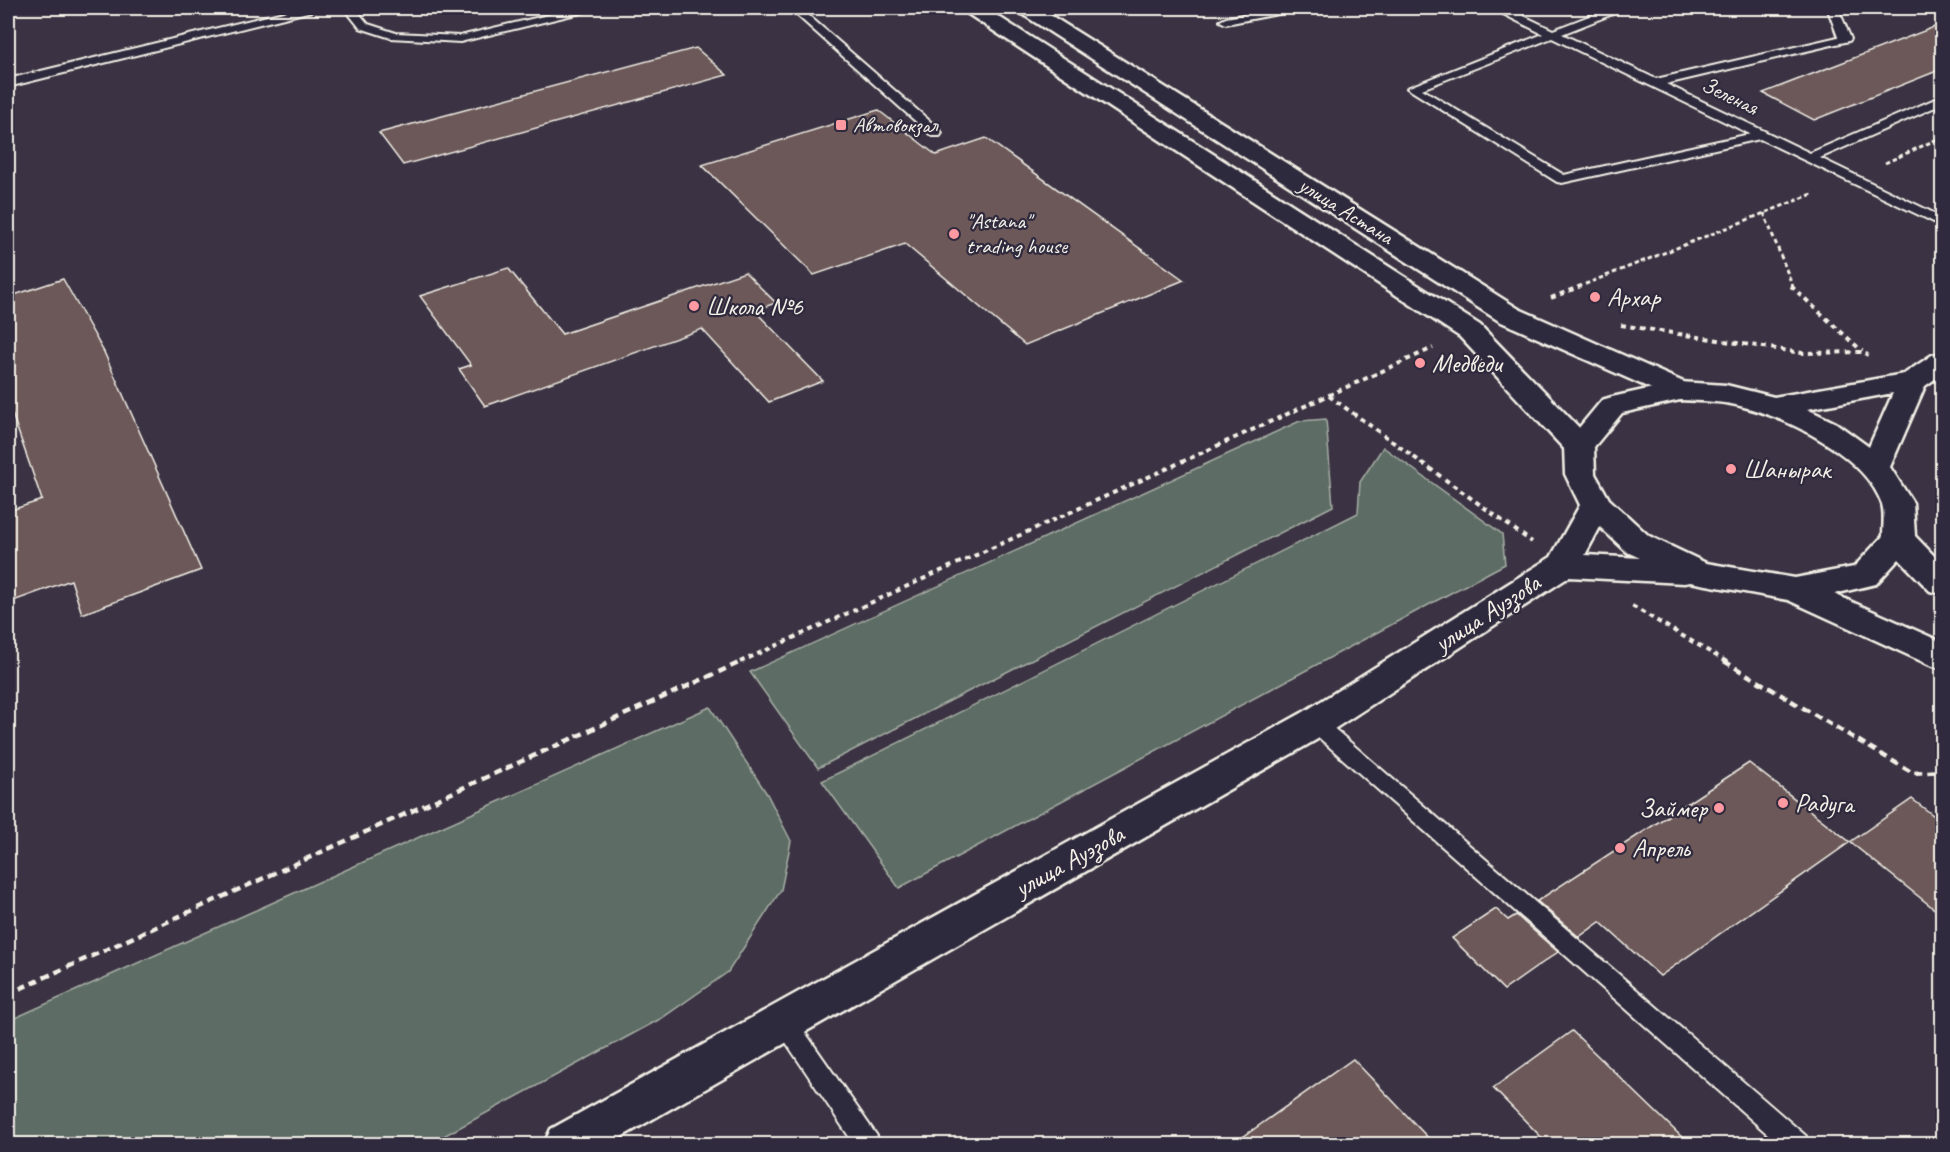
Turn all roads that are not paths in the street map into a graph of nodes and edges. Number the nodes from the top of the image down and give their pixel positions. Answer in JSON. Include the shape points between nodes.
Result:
{"nodes":[{"id":1,"x":312,"y":8,"type":"edge"},
{"id":2,"x":350,"y":8,"type":"edge"},
{"id":3,"x":589,"y":8,"type":"edge"},
{"id":4,"x":794,"y":8,"type":"edge"},
{"id":5,"x":972,"y":8,"type":"edge"},
{"id":6,"x":1026,"y":8,"type":"edge"},
{"id":7,"x":1294,"y":8,"type":"edge"},
{"id":8,"x":1499,"y":8,"type":"edge"},
{"id":9,"x":1619,"y":8,"type":"edge"},
{"id":10,"x":1834,"y":10,"type":"dead end"},
{"id":11,"x":1226,"y":21,"type":"dead end"},
{"id":12,"x":1553,"y":34,"type":"junction"},
{"id":13,"x":8,"y":83,"type":"edge"},
{"id":14,"x":1655,"y":83,"type":"junction"},
{"id":15,"x":1942,"y":100,"type":"edge"},
{"id":16,"x":936,"y":133,"type":"dead end"},
{"id":17,"x":1762,"y":135,"type":"junction"},
{"id":18,"x":1810,"y":158,"type":"junction"},
{"id":19,"x":1942,"y":222,"type":"edge"},
{"id":20,"x":1942,"y":361,"type":"edge"},
{"id":21,"x":1913,"y":381,"type":"junction"},
{"id":22,"x":1680,"y":391,"type":"junction"},
{"id":23,"x":1774,"y":406,"type":"junction"},
{"id":24,"x":1579,"y":446,"type":"junction"},
{"id":25,"x":1875,"y":467,"type":"junction"},
{"id":26,"x":1596,"y":505,"type":"junction"},
{"id":27,"x":1899,"y":539,"type":"junction"},
{"id":28,"x":1563,"y":565,"type":"junction"},
{"id":29,"x":1699,"y":573,"type":"junction"},
{"id":30,"x":1942,"y":582,"type":"edge"},
{"id":31,"x":1796,"y":590,"type":"junction"},
{"id":32,"x":1942,"y":656,"type":"edge"},
{"id":33,"x":1315,"y":723,"type":"junction"},
{"id":34,"x":785,"y":1022,"type":"junction"},
{"id":35,"x":567,"y":1144,"type":"edge"},
{"id":36,"x":868,"y":1144,"type":"edge"},
{"id":37,"x":1797,"y":1144,"type":"edge"}],
"edges":[{"from":1,"to":13,"type":"lane"},
{"from":2,"to":3,"type":"lane","via":[[364,26],[395,36],[460,39]]},
{"from":4,"to":16,"type":"lane"},
{"from":5,"to":24,"type":"street","name":"улица Астана","via":[[1470,331]]},
{"from":6,"to":22,"type":"street","name":"улица Астана","via":[[1509,315]]},
{"from":7,"to":11,"type":"lane"},
{"from":8,"to":12,"type":"lane","name":"Зеленая"},
{"from":9,"to":12,"type":"lane"},
{"from":10,"to":14,"type":"lane","via":[[1845,39]]},
{"from":12,"to":14,"type":"lane","name":"Зеленая"},
{"from":12,"to":17,"type":"lane","via":[[1413,88],[1562,179]]},
{"from":14,"to":17,"type":"lane","name":"Зеленая"},
{"from":15,"to":18,"type":"lane"},
{"from":17,"to":18,"type":"lane","name":"Зеленая"},
{"from":18,"to":19,"type":"lane","name":"Зеленая"},
{"from":20,"to":21,"type":"street"},
{"from":21,"to":23,"type":"street"},
{"from":21,"to":25,"type":"street"},
{"from":22,"to":23,"type":"street","via":[[1726,394]]},
{"from":22,"to":24,"type":"street","via":[[1612,406]]},
{"from":23,"to":25,"type":"street","via":[[1831,432]]},
{"from":24,"to":26,"type":"street","via":[[1580,474]]},
{"from":25,"to":27,"type":"street","via":[[1898,504]]},
{"from":26,"to":28,"type":"street"},
{"from":26,"to":29,"type":"street","via":[[1638,543]]},
{"from":27,"to":30,"type":"street"},
{"from":27,"to":31,"type":"street","via":[[1864,576]]},
{"from":28,"to":29,"type":"street"},
{"from":28,"to":33,"type":"street","name":"улица Ауэзова"},
{"from":29,"to":31,"type":"street"},
{"from":31,"to":32,"type":"street"},
{"from":33,"to":34,"type":"street","name":"улица Ауэзова"},
{"from":33,"to":37,"type":"lane"},
{"from":34,"to":35,"type":"street","name":"улица Ауэзова"},
{"from":34,"to":36,"type":"lane"}]}
